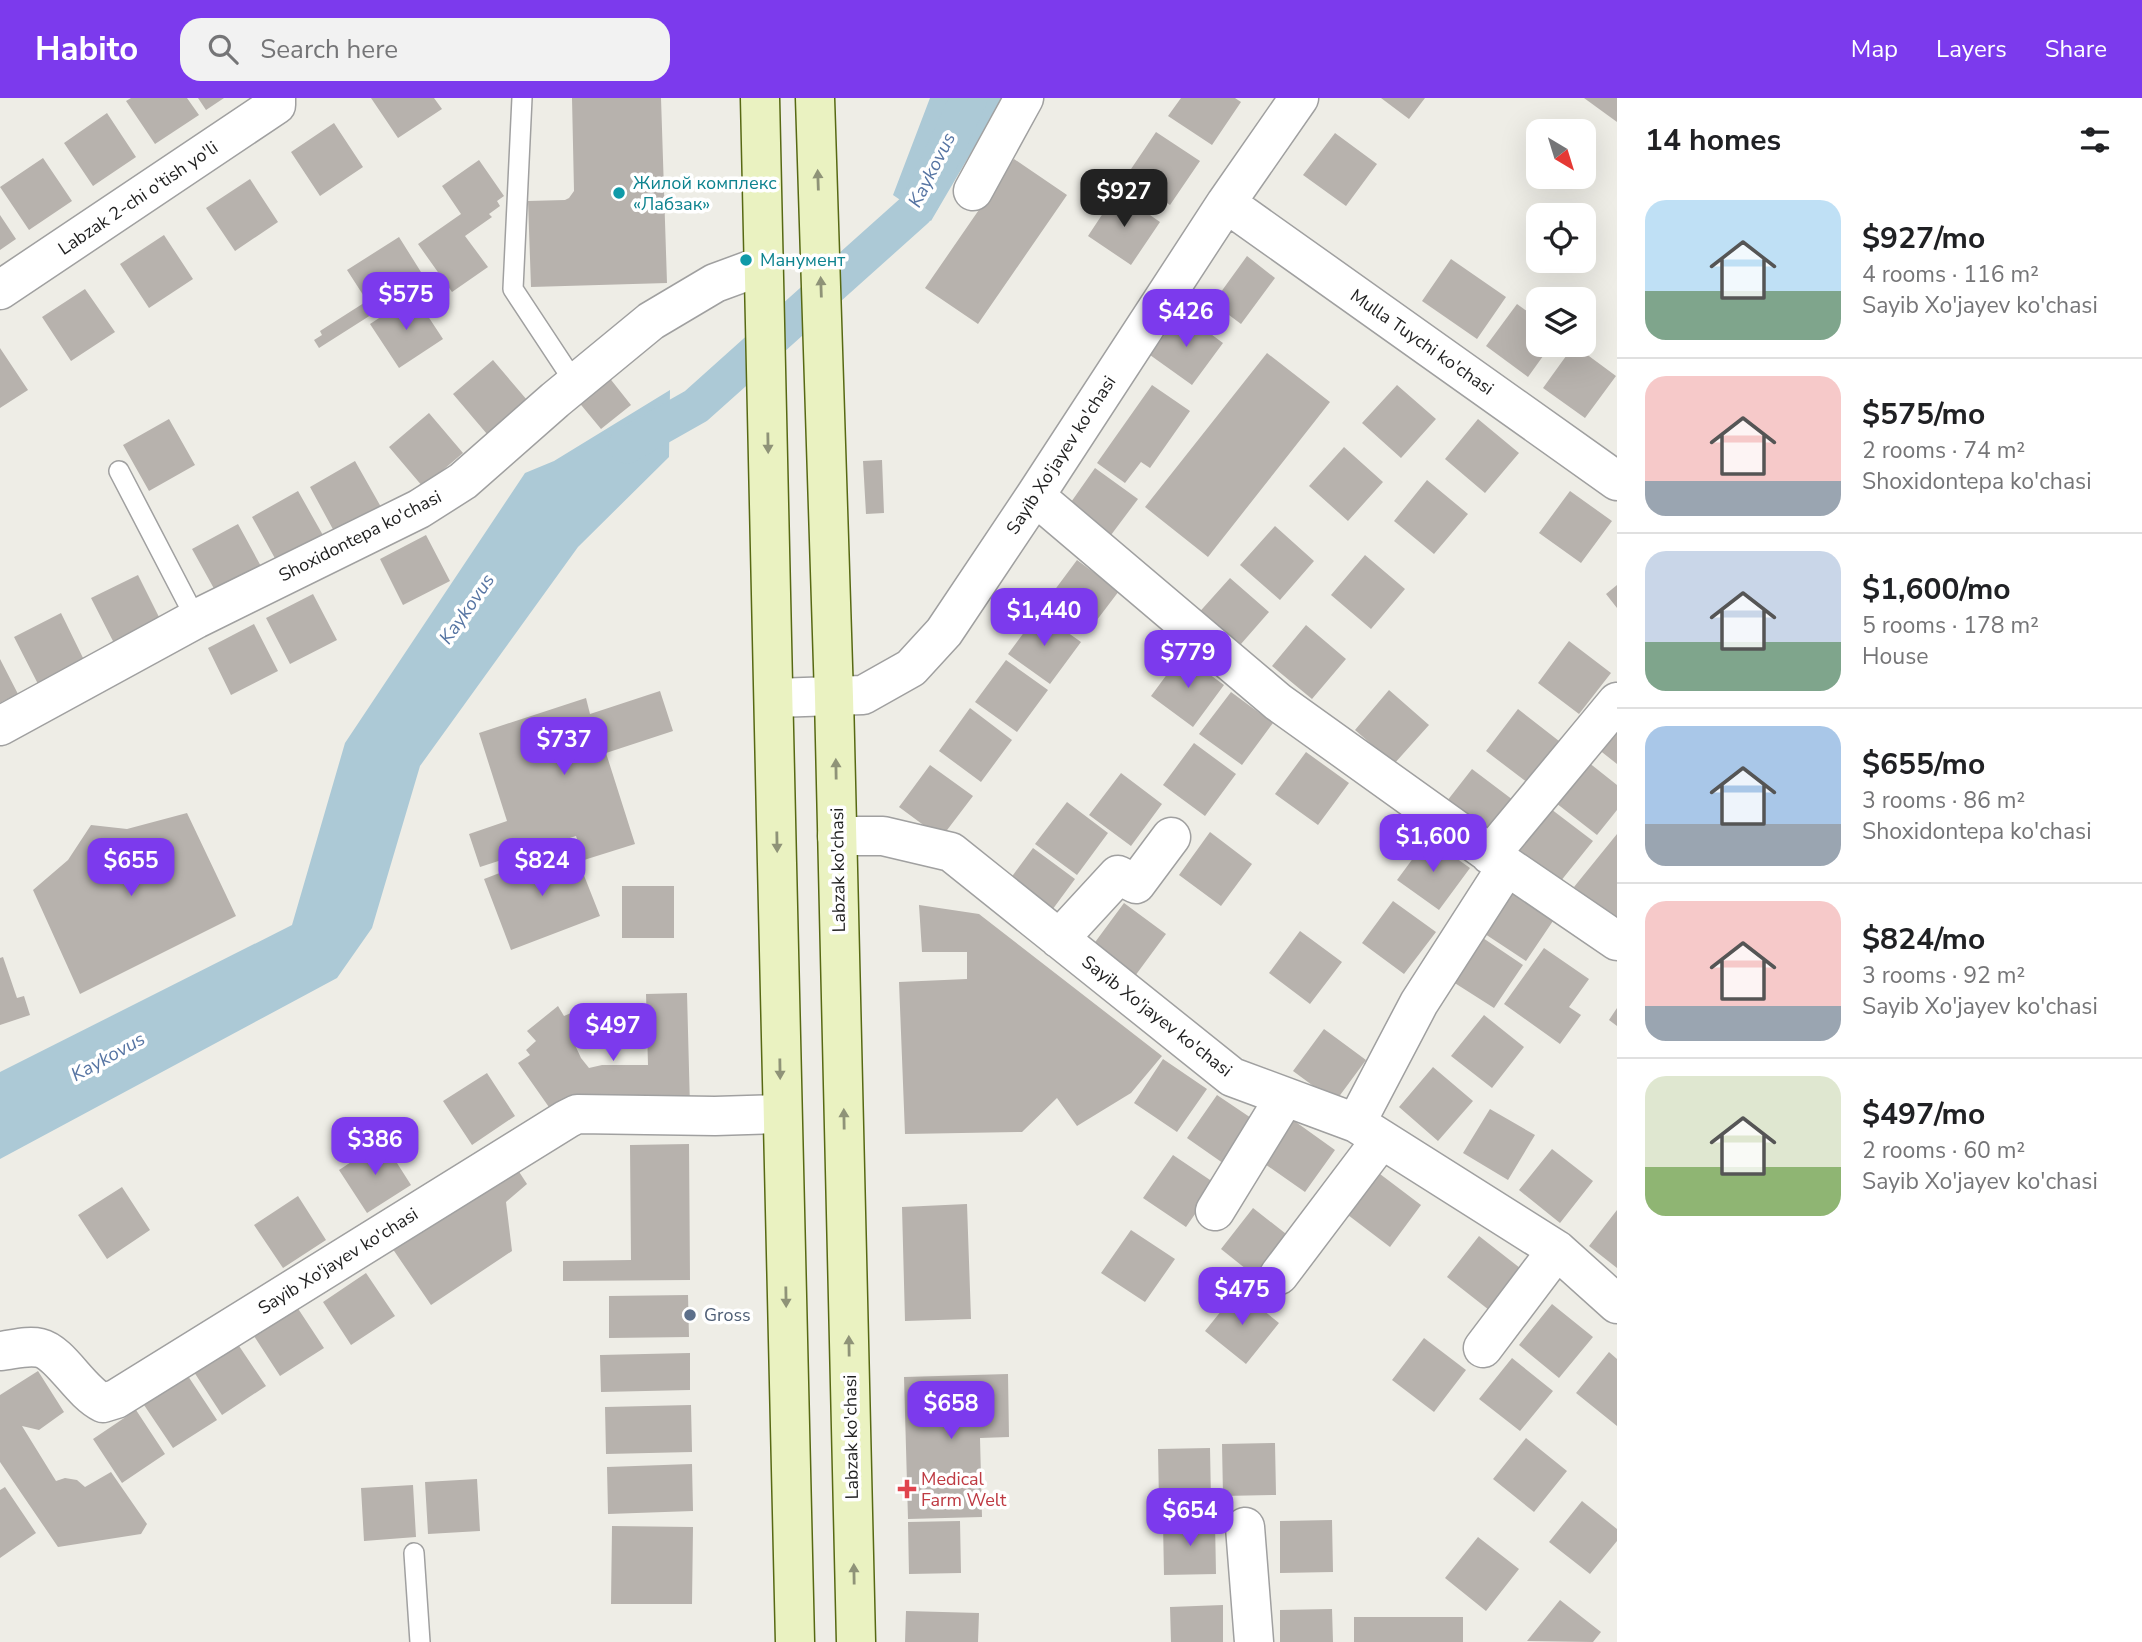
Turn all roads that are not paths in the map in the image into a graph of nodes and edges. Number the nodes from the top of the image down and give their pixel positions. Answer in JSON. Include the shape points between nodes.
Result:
{"nodes":[{"id":1,"x":522,"y":98,"type":"edge"},
{"id":2,"x":760,"y":98,"type":"edge"},
{"id":3,"x":815,"y":98,"type":"edge"},
{"id":4,"x":1024,"y":98,"type":"edge"},
{"id":5,"x":1299,"y":98,"type":"edge"},
{"id":6,"x":276,"y":102,"type":"edge"},
{"id":7,"x":973,"y":191,"type":"dead end"},
{"id":8,"x":1226,"y":203,"type":"junction"},
{"id":9,"x":764,"y":283,"type":"junction"},
{"id":10,"x":0,"y":290,"type":"edge"},
{"id":11,"x":575,"y":383,"type":"junction"},
{"id":12,"x":119,"y":471,"type":"dead end"},
{"id":13,"x":1617,"y":481,"type":"edge"},
{"id":14,"x":1035,"y":496,"type":"junction"},
{"id":15,"x":197,"y":619,"type":"junction"},
{"id":16,"x":834,"y":697,"type":"junction"},
{"id":17,"x":775,"y":698,"type":"junction"},
{"id":18,"x":1617,"y":702,"type":"edge"},
{"id":19,"x":0,"y":726,"type":"edge"},
{"id":20,"x":837,"y":836,"type":"junction"},
{"id":21,"x":1171,"y":837,"type":"dead end"},
{"id":22,"x":1498,"y":860,"type":"junction"},
{"id":23,"x":1059,"y":939,"type":"junction"},
{"id":24,"x":1617,"y":941,"type":"edge"},
{"id":25,"x":1285,"y":1097,"type":"junction"},
{"id":26,"x":781,"y":1114,"type":"junction"},
{"id":27,"x":1369,"y":1131,"type":"junction"},
{"id":28,"x":1215,"y":1211,"type":"dead end"},
{"id":29,"x":1557,"y":1250,"type":"junction"},
{"id":30,"x":1279,"y":1275,"type":"dead end"},
{"id":31,"x":1617,"y":1304,"type":"edge"},
{"id":32,"x":1483,"y":1348,"type":"dead end"},
{"id":33,"x":0,"y":1351,"type":"edge"},
{"id":34,"x":1245,"y":1527,"type":"dead end"},
{"id":35,"x":414,"y":1553,"type":"dead end"},
{"id":36,"x":421,"y":1642,"type":"edge"},
{"id":37,"x":795,"y":1642,"type":"edge"},
{"id":38,"x":856,"y":1642,"type":"edge"},
{"id":39,"x":1254,"y":1642,"type":"edge"}],
"edges":[{"from":1,"to":11,"type":"lane","via":[[513,289]]},
{"from":2,"to":9,"type":"main road"},
{"from":16,"to":3,"type":"main road","name":"Labzak ko'chasi","one_way":true},
{"from":4,"to":7,"type":"street"},
{"from":5,"to":8,"type":"street","name":"Sayib Xo'jayev ko'chasi"},
{"from":6,"to":10,"type":"street","name":"Labzak 2-chi o'tish yo'li"},
{"from":8,"to":13,"type":"street","name":"Mulla Tuychi ko'chasi"},
{"from":8,"to":14,"type":"street","name":"Sayib Xo'jayev ko'chasi"},
{"from":9,"to":11,"type":"street","name":"Shoxidontepa ko'chasi","via":[[715,284],[651,321]]},
{"from":9,"to":17,"type":"main road","one_way":true},
{"from":11,"to":15,"type":"street","name":"Shoxidontepa ko'chasi","via":[[463,481],[419,509]]},
{"from":12,"to":15,"type":"lane"},
{"from":14,"to":16,"type":"street","name":"Sayib Xo'jayev ko'chasi","via":[[944,632],[911,668],[863,695]]},
{"from":14,"to":22,"type":"street","via":[[1278,702]]},
{"from":15,"to":19,"type":"street","name":"Shoxidontepa ko'chasi"},
{"from":16,"to":17,"type":"street","name":"Sayib Xo'jayev ko'chasi"},
{"from":20,"to":16,"type":"main road","name":"Labzak ko'chasi","one_way":true},
{"from":17,"to":26,"type":"main road","one_way":true},
{"from":18,"to":22,"type":"street"},
{"from":20,"to":23,"type":"street","name":"Sayib Xo'jayev ko'chasi","via":[[883,836],[951,852]]},
{"from":38,"to":20,"type":"main road","name":"Labzak ko'chasi","one_way":true},
{"from":21,"to":23,"type":"street","via":[[1136,884],[1118,875]]},
{"from":22,"to":24,"type":"street"},
{"from":22,"to":27,"type":"street","via":[[1419,1003]]},
{"from":23,"to":25,"type":"street","name":"Sayib Xo'jayev ko'chasi","via":[[1232,1077]]},
{"from":25,"to":27,"type":"street","name":"Sayib Xo'jayev ko'chasi"},
{"from":25,"to":28,"type":"street"},
{"from":26,"to":33,"type":"street","name":"Sayib Xo'jayev ko'chasi","via":[[578,1114],[103,1403],[92,1398],[51,1353],[30,1347]]},
{"from":26,"to":37,"type":"main road","one_way":true},
{"from":27,"to":29,"type":"street","name":"Sayib Xo'jayev ko'chasi"},
{"from":27,"to":30,"type":"street"},
{"from":29,"to":31,"type":"street","name":"Sayib Xo'jayev ko'chasi"},
{"from":29,"to":32,"type":"street"},
{"from":34,"to":39,"type":"street"},
{"from":35,"to":36,"type":"lane"}]}
